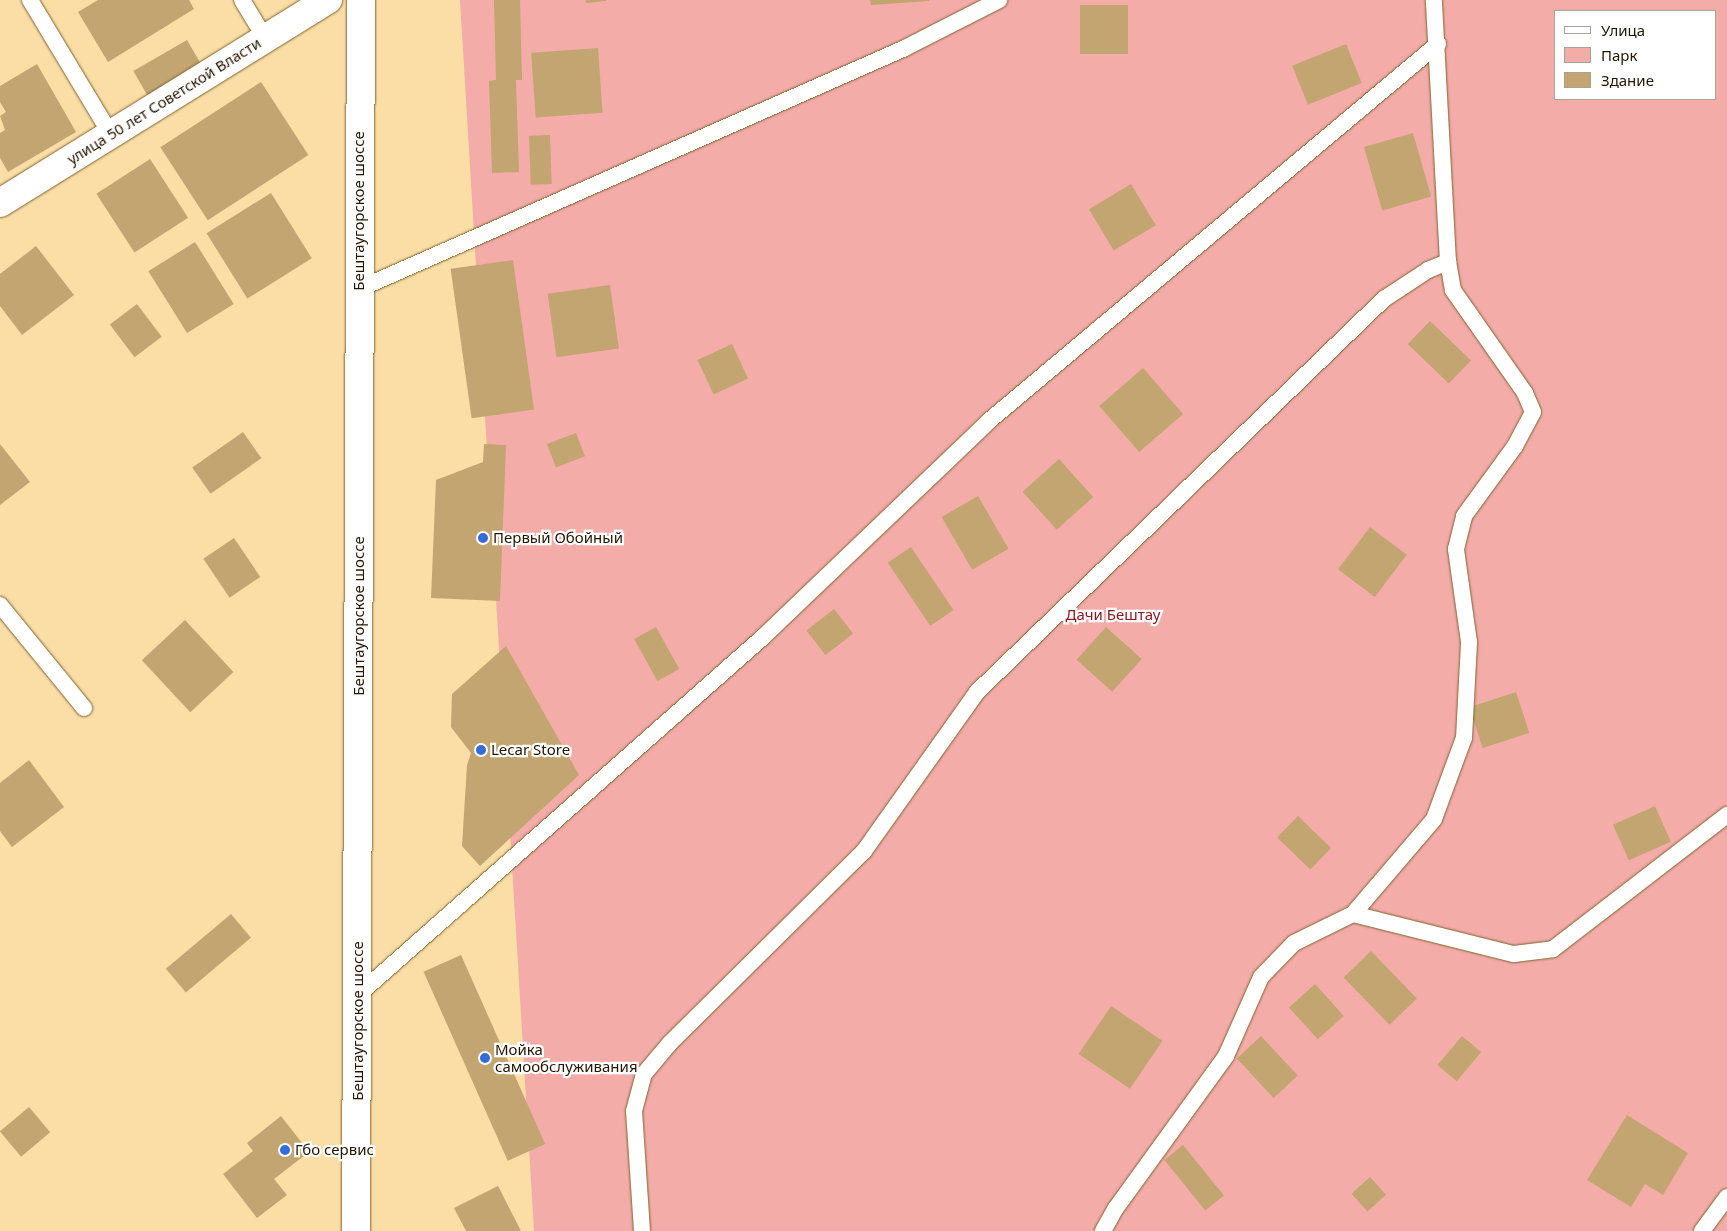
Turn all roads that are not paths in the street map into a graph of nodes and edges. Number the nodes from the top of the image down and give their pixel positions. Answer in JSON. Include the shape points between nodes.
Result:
{"nodes":[{"id":1,"x":30,"y":0,"type":"edge"},
{"id":2,"x":242,"y":0,"type":"edge"},
{"id":3,"x":328,"y":0,"type":"edge"},
{"id":4,"x":361,"y":0,"type":"edge"},
{"id":5,"x":999,"y":0,"type":"edge"},
{"id":6,"x":1434,"y":0,"type":"edge"},
{"id":7,"x":265,"y":38,"type":"junction"},
{"id":8,"x":1438,"y":44,"type":"junction"},
{"id":9,"x":110,"y":134,"type":"junction"},
{"id":10,"x":0,"y":203,"type":"edge"},
{"id":11,"x":1448,"y":262,"type":"junction"},
{"id":12,"x":359,"y":289,"type":"junction"},
{"id":13,"x":0,"y":605,"type":"edge"},
{"id":14,"x":84,"y":708,"type":"dead end"},
{"id":15,"x":1727,"y":815,"type":"edge"},
{"id":16,"x":1353,"y":914,"type":"junction"},
{"id":17,"x":358,"y":995,"type":"junction"},
{"id":18,"x":1727,"y":1197,"type":"edge"},
{"id":19,"x":356,"y":1231,"type":"edge"},
{"id":20,"x":642,"y":1231,"type":"edge"},
{"id":21,"x":1103,"y":1231,"type":"edge"},
{"id":22,"x":1702,"y":1231,"type":"edge"}],
"edges":[{"from":1,"to":9,"type":"lane"},
{"from":2,"to":7,"type":"lane"},
{"from":3,"to":7,"type":"main road","name":"улица 50 лет Советской Власти"},
{"from":4,"to":12,"type":"main road","name":"Бештаугорское шоссе"},
{"from":5,"to":12,"type":"lane","via":[[903,49]]},
{"from":6,"to":8,"type":"lane"},
{"from":7,"to":9,"type":"main road","name":"улица 50 лет Советской Власти"},
{"from":8,"to":11,"type":"lane"},
{"from":8,"to":17,"type":"lane","via":[[990,420],[762,638]]},
{"from":9,"to":10,"type":"main road","name":"улица 50 лет Советской Власти"},
{"from":11,"to":16,"type":"lane","via":[[1453,290],[1525,393],[1533,412],[1515,446],[1464,516],[1456,549],[1469,642],[1464,738],[1434,818]]},
{"from":11,"to":20,"type":"lane","via":[[1428,270],[1384,299],[976,692],[864,851],[670,1043],[644,1074],[634,1111]]},
{"from":12,"to":17,"type":"main road","name":"Бештаугорское шоссе"},
{"from":13,"to":14,"type":"lane"},
{"from":15,"to":16,"type":"lane","via":[[1554,950],[1514,954]]},
{"from":16,"to":21,"type":"lane","via":[[1294,943],[1261,977],[1226,1056],[1116,1208]]},
{"from":17,"to":19,"type":"main road","name":"Бештаугорское шоссе"},
{"from":18,"to":22,"type":"lane"}]}
